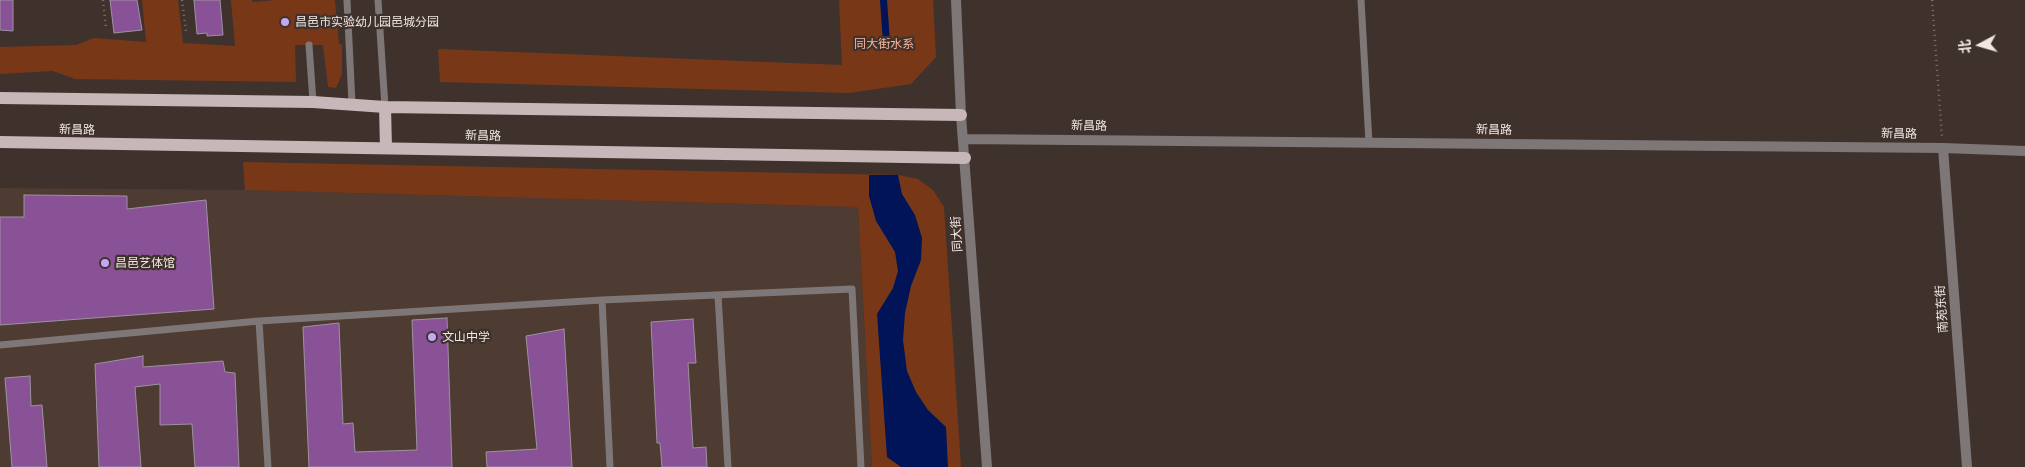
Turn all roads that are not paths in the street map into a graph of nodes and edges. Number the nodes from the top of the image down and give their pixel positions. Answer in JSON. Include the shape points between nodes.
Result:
{"nodes":[{"id":1,"x":347,"y":0,"type":"edge"},
{"id":2,"x":378,"y":0,"type":"edge"},
{"id":3,"x":956,"y":0,"type":"edge"},
{"id":4,"x":1361,"y":0,"type":"edge"},
{"id":5,"x":309,"y":45,"type":"dead end"},
{"id":6,"x":0,"y":98,"type":"edge"},
{"id":7,"x":313,"y":102,"type":"junction"},
{"id":8,"x":352,"y":104,"type":"junction"},
{"id":9,"x":385,"y":107,"type":"junction"},
{"id":10,"x":961,"y":115,"type":"junction"},
{"id":11,"x":963,"y":139,"type":"junction"},
{"id":12,"x":0,"y":142,"type":"edge"},
{"id":13,"x":1369,"y":143,"type":"junction"},
{"id":14,"x":386,"y":148,"type":"junction"},
{"id":15,"x":1943,"y":148,"type":"junction"},
{"id":16,"x":2025,"y":151,"type":"edge"},
{"id":17,"x":964,"y":158,"type":"junction"},
{"id":18,"x":718,"y":295,"type":"junction"},
{"id":19,"x":602,"y":300,"type":"junction"},
{"id":20,"x":259,"y":321,"type":"junction"},
{"id":21,"x":0,"y":345,"type":"edge"},
{"id":22,"x":268,"y":467,"type":"edge"},
{"id":23,"x":610,"y":467,"type":"edge"},
{"id":24,"x":728,"y":467,"type":"edge"},
{"id":25,"x":861,"y":467,"type":"edge"},
{"id":26,"x":986,"y":467,"type":"edge"},
{"id":27,"x":1967,"y":467,"type":"edge"}],
"edges":[{"from":1,"to":8,"type":"lane"},
{"from":2,"to":9,"type":"lane"},
{"from":3,"to":10,"type":"street","name":"同大街"},
{"from":4,"to":13,"type":"lane"},
{"from":5,"to":7,"type":"lane"},
{"from":6,"to":7,"type":"main road"},
{"from":7,"to":8,"type":"main road"},
{"from":8,"to":9,"type":"main road"},
{"from":9,"to":10,"type":"main road"},
{"from":9,"to":14,"type":"main road"},
{"from":10,"to":11,"type":"street","name":"同大街"},
{"from":11,"to":13,"type":"street","name":"新昌路"},
{"from":11,"to":17,"type":"street","name":"同大街"},
{"from":12,"to":14,"type":"main road","name":"新昌路"},
{"from":13,"to":15,"type":"street","name":"新昌路"},
{"from":14,"to":17,"type":"main road","name":"新昌路"},
{"from":15,"to":16,"type":"street","name":"新昌路"},
{"from":15,"to":27,"type":"street","name":"南苑东街"},
{"from":17,"to":26,"type":"street","name":"同大街"},
{"from":18,"to":19,"type":"lane"},
{"from":18,"to":24,"type":"lane"},
{"from":18,"to":25,"type":"lane","via":[[852,289]]},
{"from":19,"to":20,"type":"lane"},
{"from":19,"to":23,"type":"lane"},
{"from":20,"to":21,"type":"lane"},
{"from":20,"to":22,"type":"lane"}]}
